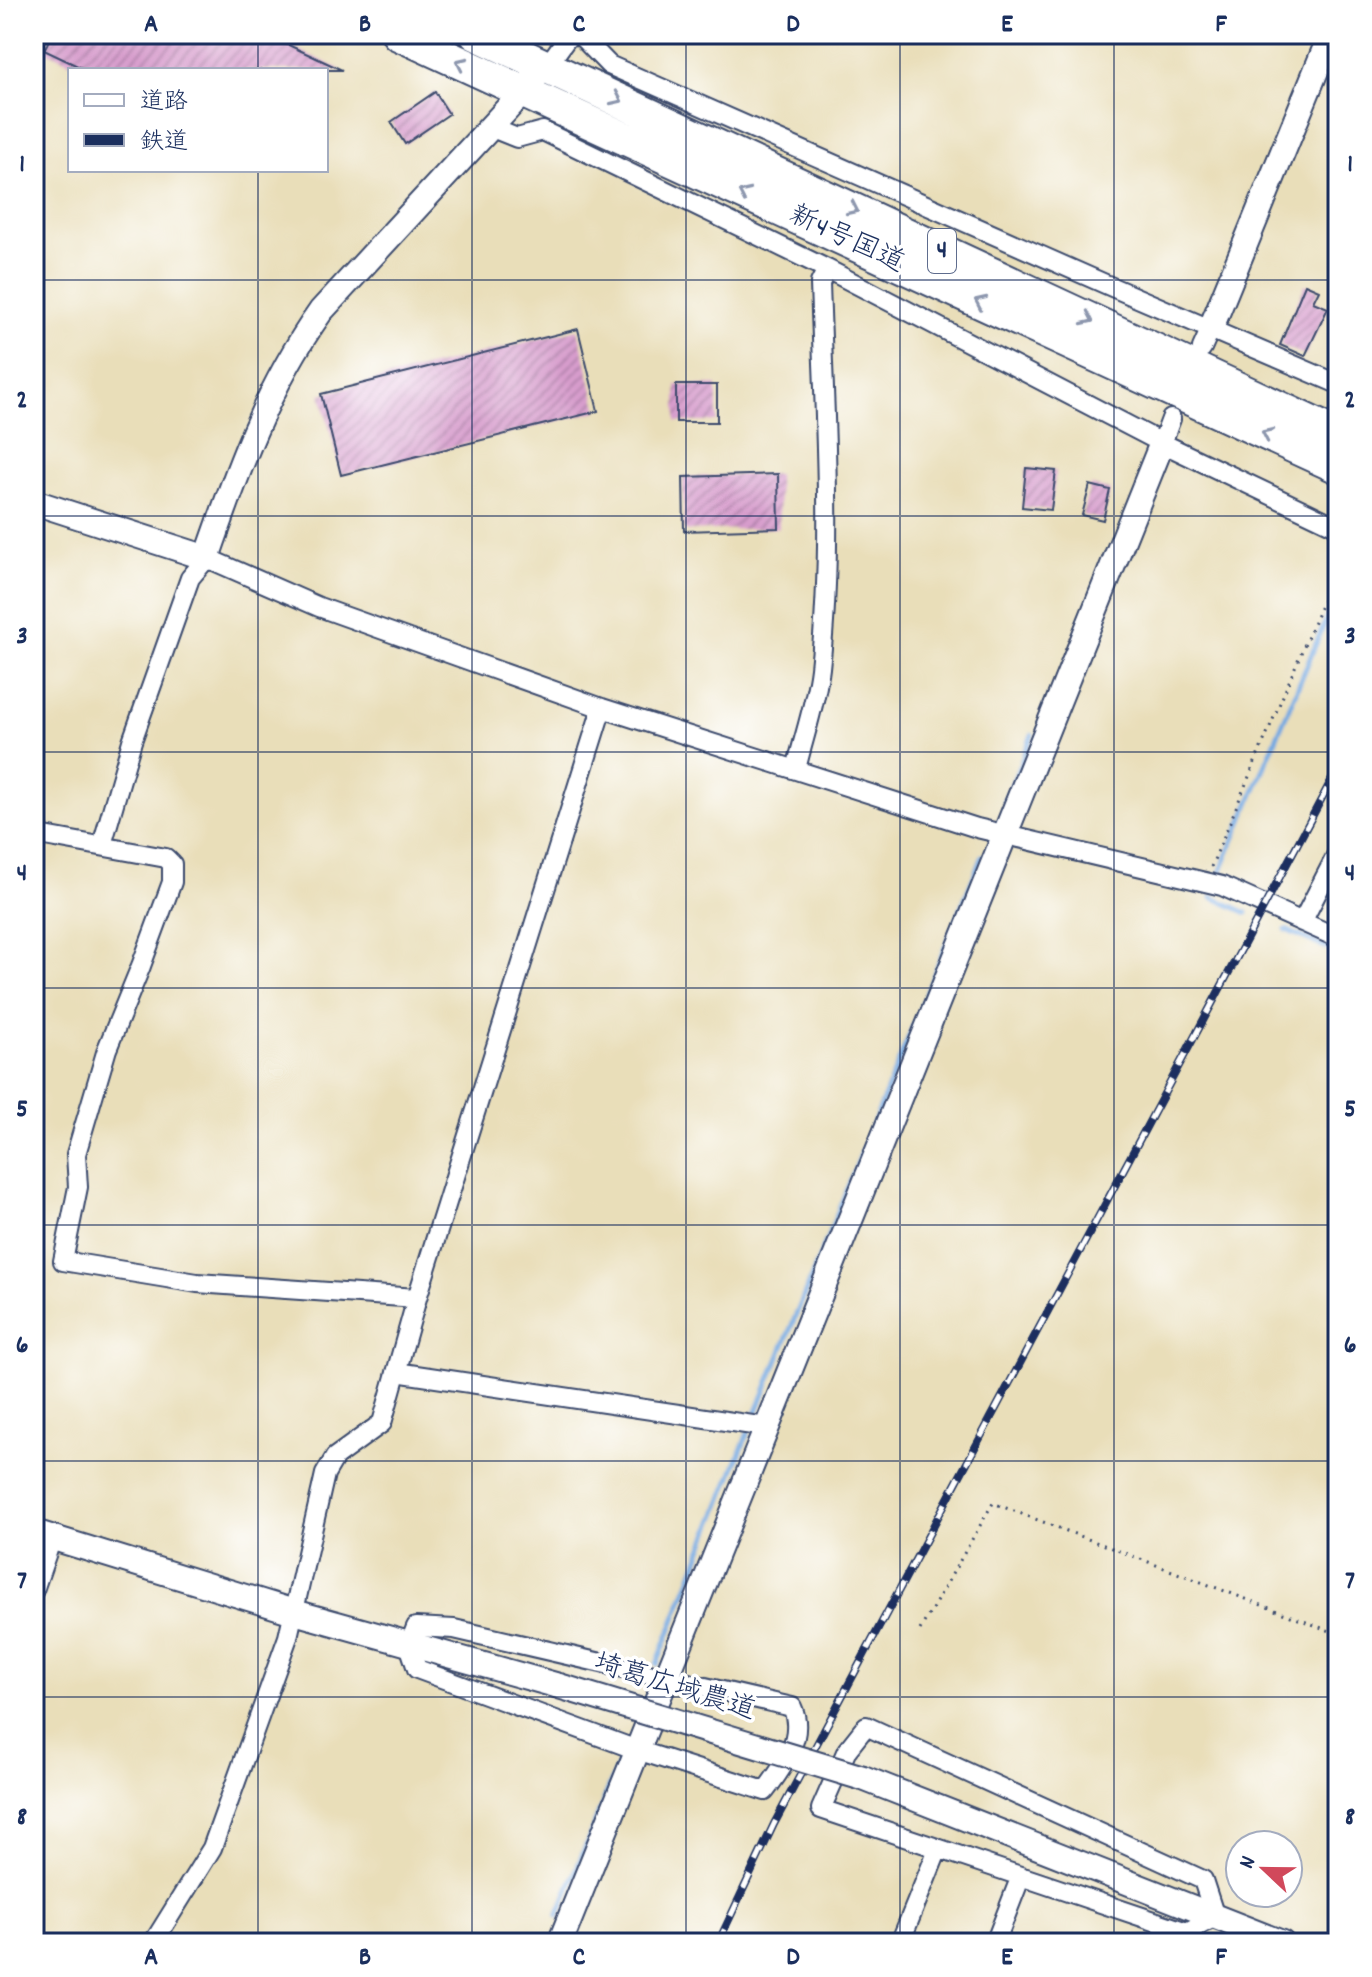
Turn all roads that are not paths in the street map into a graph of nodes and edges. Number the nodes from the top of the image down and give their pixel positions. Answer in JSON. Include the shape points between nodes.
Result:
{"nodes":[{"id":1,"x":398,"y":34,"type":"edge"},
{"id":2,"x":476,"y":34,"type":"edge"},
{"id":3,"x":570,"y":34,"type":"edge"},
{"id":4,"x":579,"y":34,"type":"edge"},
{"id":5,"x":1331,"y":34,"type":"edge"},
{"id":6,"x":547,"y":66,"type":"junction"},
{"id":7,"x":524,"y":93,"type":"junction"},
{"id":8,"x":492,"y":128,"type":"junction"},
{"id":9,"x":827,"y":269,"type":"junction"},
{"id":10,"x":1206,"y":338,"type":"junction"},
{"id":11,"x":1338,"y":384,"type":"edge"},
{"id":12,"x":1171,"y":419,"type":"dead end"},
{"id":13,"x":1338,"y":435,"type":"edge"},
{"id":14,"x":1162,"y":443,"type":"junction"},
{"id":15,"x":1338,"y":467,"type":"edge"},
{"id":16,"x":34,"y":502,"type":"edge"},
{"id":17,"x":1338,"y":527,"type":"edge"},
{"id":18,"x":207,"y":558,"type":"junction"},
{"id":19,"x":602,"y":708,"type":"junction"},
{"id":20,"x":796,"y":769,"type":"junction"},
{"id":21,"x":34,"y":834,"type":"edge"},
{"id":22,"x":1003,"y":834,"type":"junction"},
{"id":23,"x":102,"y":845,"type":"junction"},
{"id":24,"x":1338,"y":852,"type":"edge"},
{"id":25,"x":1302,"y":922,"type":"junction"},
{"id":26,"x":1338,"y":938,"type":"edge"},
{"id":27,"x":417,"y":1298,"type":"junction"},
{"id":28,"x":396,"y":1372,"type":"junction"},
{"id":29,"x":766,"y":1427,"type":"junction"},
{"id":30,"x":43,"y":1535,"type":"edge"},
{"id":31,"x":34,"y":1590,"type":"edge"},
{"id":32,"x":294,"y":1612,"type":"junction"},
{"id":33,"x":409,"y":1645,"type":"junction"},
{"id":34,"x":666,"y":1678,"type":"junction"},
{"id":35,"x":637,"y":1750,"type":"junction"},
{"id":36,"x":938,"y":1849,"type":"junction"},
{"id":37,"x":1021,"y":1876,"type":"junction"},
{"id":38,"x":1215,"y":1917,"type":"junction"},
{"id":39,"x":153,"y":1943,"type":"edge"},
{"id":40,"x":560,"y":1943,"type":"edge"},
{"id":41,"x":900,"y":1943,"type":"edge"},
{"id":42,"x":995,"y":1943,"type":"edge"},
{"id":43,"x":1282,"y":1943,"type":"edge"}],
"edges":[{"from":7,"to":1,"type":"highway","name":"新4号国道","number":"4","one_way":true},
{"from":2,"to":6,"type":"highway","name":"新4号国道","number":"4"},
{"from":3,"to":6,"type":"street"},
{"from":4,"to":10,"type":"street","via":[[609,65],[1112,287]]},
{"from":5,"to":10,"type":"street"},
{"from":6,"to":7,"type":"street"},
{"from":6,"to":13,"type":"highway","name":"新4号国道","number":"4","one_way":true},
{"from":7,"to":8,"type":"street"},
{"from":15,"to":7,"type":"highway","name":"新4号国道","number":"4","one_way":true},
{"from":8,"to":9,"type":"street","via":[[517,138],[543,131]]},
{"from":8,"to":18,"type":"street","via":[[331,300],[298,343],[254,427]]},
{"from":9,"to":14,"type":"street"},
{"from":9,"to":20,"type":"street","via":[[820,283],[827,508],[824,604],[819,671]]},
{"from":10,"to":11,"type":"street"},
{"from":12,"to":14,"type":"street"},
{"from":14,"to":17,"type":"street"},
{"from":14,"to":22,"type":"street"},
{"from":16,"to":18,"type":"street"},
{"from":18,"to":19,"type":"street","via":[[319,607]]},
{"from":18,"to":23,"type":"street","via":[[190,578],[132,741]]},
{"from":19,"to":20,"type":"street"},
{"from":19,"to":27,"type":"street"},
{"from":20,"to":22,"type":"street"},
{"from":21,"to":23,"type":"street"},
{"from":22,"to":25,"type":"street","via":[[1222,886]]},
{"from":22,"to":29,"type":"street"},
{"from":23,"to":27,"type":"street","via":[[166,858],[172,864],[172,882],[107,1049],[76,1154],[78,1187],[63,1261],[197,1283]]},
{"from":24,"to":25,"type":"street"},
{"from":25,"to":26,"type":"street"},
{"from":27,"to":28,"type":"street"},
{"from":28,"to":29,"type":"street"},
{"from":28,"to":32,"type":"street","via":[[382,1423],[335,1457],[325,1474]]},
{"from":29,"to":34,"type":"street"},
{"from":30,"to":31,"type":"street"},
{"from":30,"to":32,"type":"street","name":"埼葛広域農道"},
{"from":32,"to":33,"type":"street","name":"埼葛広域農道"},
{"from":32,"to":39,"type":"street","via":[[212,1848]]},
{"from":33,"to":34,"type":"street","via":[[416,1627],[454,1629]]},
{"from":33,"to":35,"type":"street","via":[[417,1669]]},
{"from":33,"to":38,"type":"street","name":"埼葛広域農道","bridge":true,"via":[[863,1778]]},
{"from":34,"to":35,"type":"street"},
{"from":34,"to":35,"type":"street","via":[[792,1707],[794,1741],[784,1767],[765,1791]]},
{"from":35,"to":40,"type":"street"},
{"from":36,"to":37,"type":"street"},
{"from":36,"to":38,"type":"street","via":[[821,1809],[847,1750],[866,1726],[1203,1880]]},
{"from":36,"to":41,"type":"street"},
{"from":37,"to":38,"type":"street","via":[[1187,1932]]},
{"from":37,"to":42,"type":"street"},
{"from":38,"to":43,"type":"street","name":"埼葛広域農道"}]}
